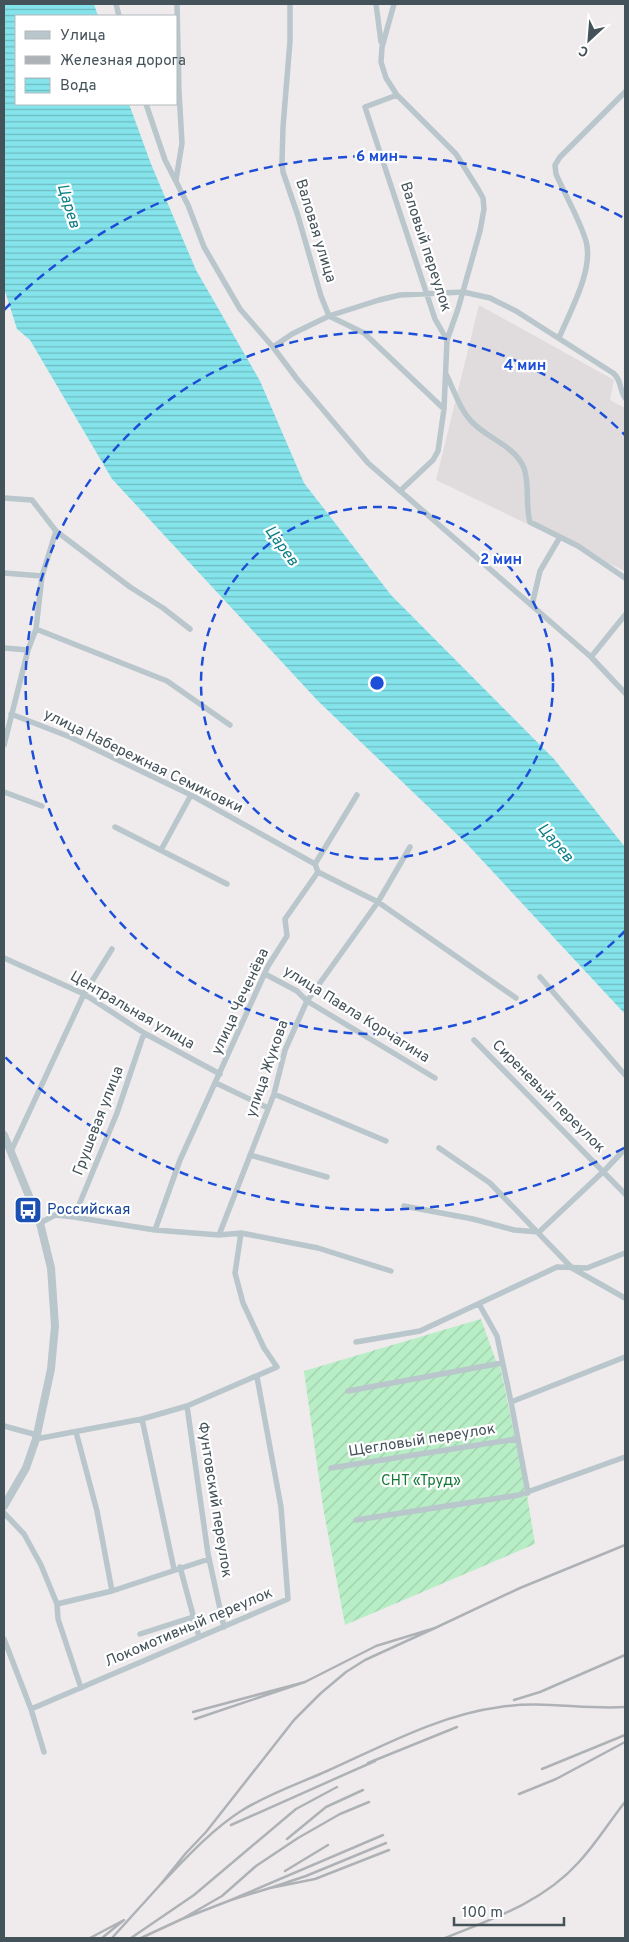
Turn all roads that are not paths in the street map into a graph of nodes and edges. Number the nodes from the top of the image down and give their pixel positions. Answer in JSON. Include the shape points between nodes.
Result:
{"nodes":[{"id":1,"x":290,"y":4,"type":"edge"},
{"id":2,"x":376,"y":4,"type":"edge"},
{"id":3,"x":394,"y":4,"type":"edge"},
{"id":4,"x":382,"y":47,"type":"junction"},
{"id":5,"x":178,"y":48,"type":"edge"},
{"id":6,"x":625,"y":92,"type":"edge"},
{"id":7,"x":397,"y":95,"type":"junction"},
{"id":8,"x":146,"y":105,"type":"edge"},
{"id":9,"x":176,"y":180,"type":"junction"},
{"id":10,"x":463,"y":292,"type":"junction"},
{"id":11,"x":426,"y":294,"type":"junction"},
{"id":12,"x":329,"y":316,"type":"junction"},
{"id":13,"x":559,"y":338,"type":"junction"},
{"id":14,"x":447,"y":340,"type":"junction"},
{"id":15,"x":273,"y":347,"type":"junction"},
{"id":16,"x":445,"y":372,"type":"junction"},
{"id":17,"x":625,"y":398,"type":"edge"},
{"id":18,"x":444,"y":409,"type":"junction"},
{"id":19,"x":400,"y":491,"type":"junction"},
{"id":20,"x":4,"y":498,"type":"edge"},
{"id":21,"x":56,"y":531,"type":"junction"},
{"id":22,"x":560,"y":537,"type":"junction"},
{"id":23,"x":4,"y":573,"type":"edge"},
{"id":24,"x":42,"y":576,"type":"junction"},
{"id":25,"x":625,"y":578,"type":"edge"},
{"id":26,"x":532,"y":605,"type":"junction"},
{"id":27,"x":625,"y":615,"type":"edge"},
{"id":28,"x":190,"y":628,"type":"dead end"},
{"id":29,"x":36,"y":629,"type":"junction"},
{"id":30,"x":4,"y":648,"type":"edge"},
{"id":31,"x":28,"y":650,"type":"junction"},
{"id":32,"x":590,"y":657,"type":"junction"},
{"id":33,"x":625,"y":692,"type":"edge"},
{"id":34,"x":11,"y":714,"type":"junction"},
{"id":35,"x":230,"y":725,"type":"dead end"},
{"id":36,"x":6,"y":726,"type":"edge"},
{"id":37,"x":4,"y":745,"type":"edge"},
{"id":38,"x":4,"y":792,"type":"edge"},
{"id":39,"x":190,"y":795,"type":"junction"},
{"id":40,"x":357,"y":795,"type":"dead end"},
{"id":41,"x":42,"y":806,"type":"dead end"},
{"id":42,"x":115,"y":827,"type":"dead end"},
{"id":43,"x":410,"y":848,"type":"dead end"},
{"id":44,"x":161,"y":850,"type":"junction"},
{"id":45,"x":315,"y":864,"type":"junction"},
{"id":46,"x":318,"y":872,"type":"junction"},
{"id":47,"x":227,"y":884,"type":"dead end"},
{"id":48,"x":378,"y":902,"type":"junction"},
{"id":49,"x":112,"y":949,"type":"dead end"},
{"id":50,"x":4,"y":958,"type":"edge"},
{"id":51,"x":265,"y":974,"type":"junction"},
{"id":52,"x":540,"y":977,"type":"dead end"},
{"id":53,"x":84,"y":994,"type":"junction"},
{"id":54,"x":516,"y":998,"type":"dead end"},
{"id":55,"x":307,"y":1001,"type":"junction"},
{"id":56,"x":144,"y":1033,"type":"junction"},
{"id":57,"x":474,"y":1040,"type":"dead end"},
{"id":58,"x":220,"y":1074,"type":"junction"},
{"id":59,"x":625,"y":1075,"type":"edge"},
{"id":60,"x":435,"y":1078,"type":"dead end"},
{"id":61,"x":216,"y":1083,"type":"junction"},
{"id":62,"x":274,"y":1094,"type":"junction"},
{"id":63,"x":268,"y":1108,"type":"junction"},
{"id":64,"x":4,"y":1135,"type":"edge"},
{"id":65,"x":386,"y":1141,"type":"dead end"},
{"id":66,"x":439,"y":1148,"type":"dead end"},
{"id":67,"x":625,"y":1148,"type":"edge"},
{"id":68,"x":11,"y":1151,"type":"junction"},
{"id":69,"x":250,"y":1155,"type":"junction"},
{"id":70,"x":604,"y":1171,"type":"junction"},
{"id":71,"x":327,"y":1177,"type":"dead end"},
{"id":72,"x":625,"y":1194,"type":"edge"},
{"id":73,"x":404,"y":1206,"type":"dead end"},
{"id":74,"x":74,"y":1217,"type":"junction"},
{"id":75,"x":40,"y":1223,"type":"junction"},
{"id":76,"x":155,"y":1230,"type":"junction"},
{"id":77,"x":539,"y":1232,"type":"junction"},
{"id":78,"x":241,"y":1234,"type":"junction"},
{"id":79,"x":219,"y":1235,"type":"junction"},
{"id":80,"x":625,"y":1254,"type":"edge"},
{"id":81,"x":572,"y":1268,"type":"junction"},
{"id":82,"x":391,"y":1271,"type":"dead end"},
{"id":83,"x":625,"y":1298,"type":"edge"},
{"id":84,"x":479,"y":1304,"type":"junction"},
{"id":85,"x":356,"y":1342,"type":"dead end"},
{"id":86,"x":625,"y":1357,"type":"edge"},
{"id":87,"x":502,"y":1363,"type":"junction"},
{"id":88,"x":257,"y":1377,"type":"junction"},
{"id":89,"x":348,"y":1391,"type":"dead end"},
{"id":90,"x":511,"y":1402,"type":"junction"},
{"id":91,"x":187,"y":1406,"type":"junction"},
{"id":92,"x":142,"y":1419,"type":"junction"},
{"id":93,"x":4,"y":1426,"type":"edge"},
{"id":94,"x":76,"y":1432,"type":"junction"},
{"id":95,"x":36,"y":1437,"type":"junction"},
{"id":96,"x":517,"y":1439,"type":"junction"},
{"id":97,"x":625,"y":1457,"type":"edge"},
{"id":98,"x":331,"y":1468,"type":"dead end"},
{"id":99,"x":528,"y":1493,"type":"junction"},
{"id":100,"x":4,"y":1506,"type":"edge"},
{"id":101,"x":4,"y":1513,"type":"edge"},
{"id":102,"x":356,"y":1520,"type":"dead end"},
{"id":103,"x":209,"y":1559,"type":"junction"},
{"id":104,"x":177,"y":1568,"type":"junction"},
{"id":105,"x":112,"y":1591,"type":"junction"},
{"id":106,"x":57,"y":1604,"type":"junction"},
{"id":107,"x":193,"y":1617,"type":"junction"},
{"id":108,"x":224,"y":1627,"type":"junction"},
{"id":109,"x":140,"y":1634,"type":"dead end"},
{"id":110,"x":199,"y":1637,"type":"junction"},
{"id":111,"x":4,"y":1639,"type":"edge"},
{"id":112,"x":81,"y":1688,"type":"junction"},
{"id":113,"x":30,"y":1709,"type":"junction"},
{"id":114,"x":44,"y":1752,"type":"dead end"}],
"edges":[{"from":1,"to":12,"type":"street","name":"Валовая улица","via":[[282,127],[283,172]]},
{"from":2,"to":4,"type":"street"},
{"from":3,"to":4,"type":"street"},
{"from":4,"to":7,"type":"street","via":[[383,70]]},
{"from":5,"to":9,"type":"street","via":[[182,143]]},
{"from":6,"to":13,"type":"street","via":[[560,157],[555,166],[586,243],[587,258],[584,276]]},
{"from":7,"to":10,"type":"street","via":[[451,148],[483,198],[480,231]]},
{"from":7,"to":11,"type":"street","name":"Валовый переулок","via":[[365,107]]},
{"from":8,"to":9,"type":"street","via":[[165,160]]},
{"from":9,"to":15,"type":"street","via":[[204,247],[240,309]]},
{"from":10,"to":11,"type":"street"},
{"from":10,"to":13,"type":"street","via":[[490,298]]},
{"from":10,"to":14,"type":"street"},
{"from":11,"to":12,"type":"street","via":[[400,295]]},
{"from":11,"to":14,"type":"street","name":"Валовый переулок"},
{"from":12,"to":15,"type":"street"},
{"from":12,"to":18,"type":"street","via":[[364,334]]},
{"from":13,"to":17,"type":"street","via":[[619,377]]},
{"from":14,"to":16,"type":"street"},
{"from":15,"to":19,"type":"street","via":[[332,423],[368,463]]},
{"from":16,"to":18,"type":"street"},
{"from":16,"to":22,"type":"street","via":[[467,417],[508,447],[523,467],[530,522]]},
{"from":18,"to":19,"type":"street","via":[[438,451],[433,460]]},
{"from":19,"to":26,"type":"street"},
{"from":20,"to":21,"type":"street","via":[[32,500]]},
{"from":21,"to":24,"type":"street"},
{"from":21,"to":28,"type":"street"},
{"from":22,"to":25,"type":"street"},
{"from":22,"to":26,"type":"street","via":[[540,571]]},
{"from":23,"to":24,"type":"street"},
{"from":24,"to":29,"type":"street"},
{"from":26,"to":32,"type":"street"},
{"from":27,"to":32,"type":"street"},
{"from":29,"to":31,"type":"street"},
{"from":29,"to":35,"type":"street","via":[[167,681]]},
{"from":30,"to":31,"type":"street"},
{"from":31,"to":34,"type":"street"},
{"from":32,"to":33,"type":"street"},
{"from":34,"to":36,"type":"street"},
{"from":34,"to":39,"type":"street","name":"улица Набережная Семиковки","via":[[70,737]]},
{"from":36,"to":37,"type":"street"},
{"from":38,"to":41,"type":"street"},
{"from":39,"to":44,"type":"street"},
{"from":39,"to":45,"type":"street","name":"улица Набережная Семиковки"},
{"from":40,"to":45,"type":"street"},
{"from":42,"to":44,"type":"street"},
{"from":43,"to":48,"type":"street","name":"улица Жукова"},
{"from":44,"to":47,"type":"street"},
{"from":45,"to":46,"type":"street"},
{"from":46,"to":48,"type":"street"},
{"from":46,"to":51,"type":"street","name":"улица Чеченёва","via":[[285,919],[288,936]]},
{"from":48,"to":54,"type":"street"},
{"from":48,"to":55,"type":"street","name":"улица Жукова"},
{"from":49,"to":53,"type":"street"},
{"from":50,"to":53,"type":"street","name":"Центральная улица"},
{"from":51,"to":55,"type":"street","name":"улица Павла Корчагина","via":[[297,991]]},
{"from":51,"to":58,"type":"street","name":"улица Чеченёва"},
{"from":52,"to":59,"type":"street"},
{"from":53,"to":56,"type":"street","name":"Центральная улица"},
{"from":53,"to":68,"type":"street"},
{"from":55,"to":60,"type":"street","name":"улица Павла Корчагина"},
{"from":55,"to":62,"type":"street","name":"улица Жукова","via":[[285,1050]]},
{"from":56,"to":58,"type":"street","name":"Центральная улица"},
{"from":56,"to":74,"type":"street","name":"Грушевая улица","via":[[117,1113]]},
{"from":57,"to":70,"type":"street","name":"Сиреневый переулок"},
{"from":58,"to":61,"type":"street","name":"улица Чеченёва"},
{"from":61,"to":63,"type":"street"},
{"from":61,"to":76,"type":"street","name":"улица Чеченёва","via":[[180,1160]]},
{"from":62,"to":63,"type":"street","name":"улица Жукова"},
{"from":62,"to":65,"type":"street"},
{"from":63,"to":69,"type":"street","name":"улица Жукова"},
{"from":64,"to":68,"type":"street"},
{"from":66,"to":77,"type":"street","via":[[490,1183]]},
{"from":67,"to":70,"type":"street"},
{"from":68,"to":75,"type":"street"},
{"from":69,"to":71,"type":"street"},
{"from":69,"to":79,"type":"street","name":"улица Жукова"},
{"from":70,"to":72,"type":"street","name":"Сиреневый переулок"},
{"from":70,"to":77,"type":"street"},
{"from":73,"to":77,"type":"street","via":[[514,1230]]},
{"from":74,"to":75,"type":"street","via":[[55,1215]]},
{"from":74,"to":76,"type":"street"},
{"from":75,"to":95,"type":"street","via":[[51,1268],[55,1326],[51,1369]]},
{"from":76,"to":79,"type":"street"},
{"from":77,"to":81,"type":"street"},
{"from":78,"to":79,"type":"street"},
{"from":78,"to":82,"type":"street","via":[[318,1248]]},
{"from":78,"to":88,"type":"street","via":[[235,1273],[243,1303],[264,1348],[277,1367]]},
{"from":80,"to":81,"type":"street","via":[[587,1268]]},
{"from":81,"to":83,"type":"street"},
{"from":81,"to":84,"type":"street","via":[[557,1267]]},
{"from":84,"to":85,"type":"street","via":[[420,1331]]},
{"from":84,"to":87,"type":"street","via":[[497,1336]]},
{"from":86,"to":90,"type":"street"},
{"from":87,"to":89,"type":"street"},
{"from":87,"to":90,"type":"street"},
{"from":88,"to":91,"type":"street"},
{"from":88,"to":108,"type":"street","name":"Локомотивный переулок","via":[[281,1507],[288,1599]]},
{"from":90,"to":96,"type":"street"},
{"from":91,"to":92,"type":"street"},
{"from":91,"to":103,"type":"street","name":"Фунтовский переулок"},
{"from":92,"to":94,"type":"street"},
{"from":92,"to":104,"type":"street"},
{"from":93,"to":95,"type":"street"},
{"from":94,"to":95,"type":"street"},
{"from":94,"to":105,"type":"street","via":[[97,1511]]},
{"from":95,"to":100,"type":"street","via":[[26,1468]]},
{"from":96,"to":98,"type":"street","name":"Щегловый переулок"},
{"from":96,"to":99,"type":"street"},
{"from":97,"to":99,"type":"street"},
{"from":99,"to":102,"type":"street"},
{"from":101,"to":106,"type":"street","via":[[24,1534]]},
{"from":103,"to":104,"type":"street"},
{"from":103,"to":108,"type":"street","name":"Фунтовский переулок"},
{"from":104,"to":105,"type":"street"},
{"from":104,"to":107,"type":"street"},
{"from":105,"to":106,"type":"street"},
{"from":106,"to":112,"type":"street","via":[[58,1619]]},
{"from":107,"to":109,"type":"street"},
{"from":107,"to":110,"type":"street"},
{"from":108,"to":110,"type":"street","name":"Локомотивный переулок"},
{"from":110,"to":112,"type":"street","name":"Локомотивный переулок"},
{"from":111,"to":113,"type":"street"},
{"from":112,"to":113,"type":"street","name":"Локомотивный переулок"},
{"from":113,"to":114,"type":"street"}]}
